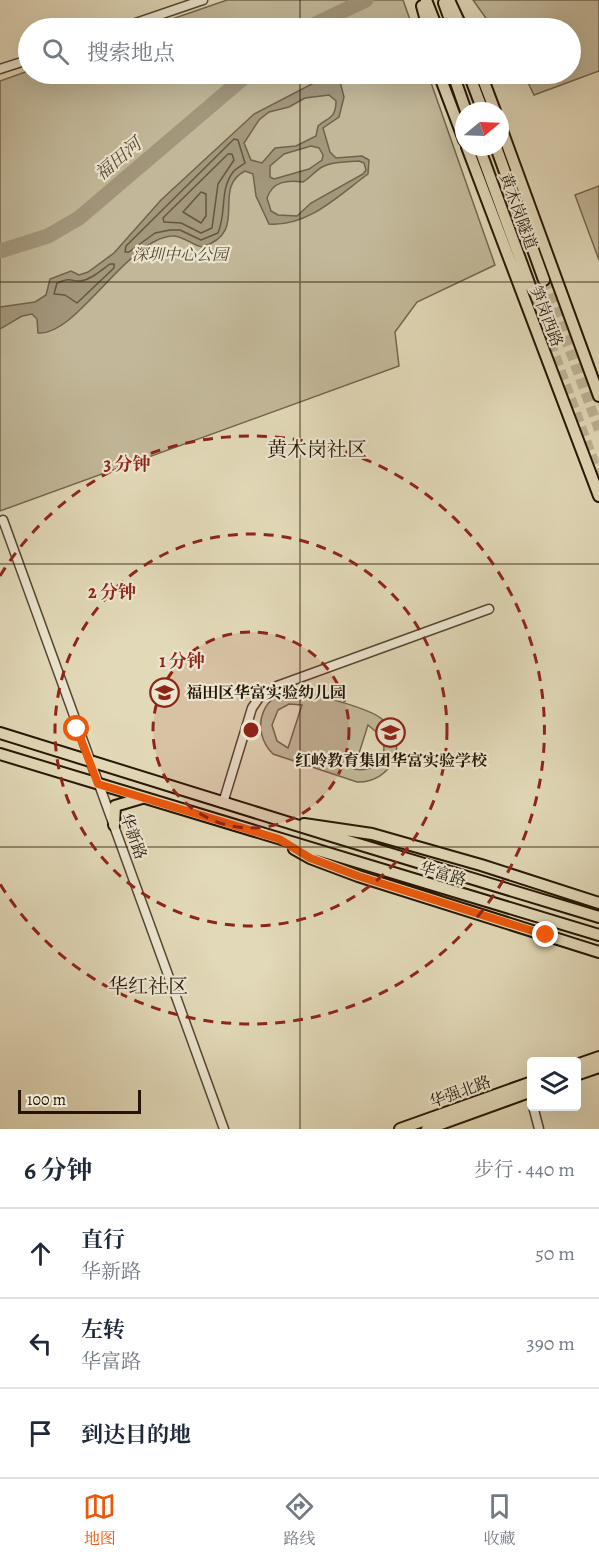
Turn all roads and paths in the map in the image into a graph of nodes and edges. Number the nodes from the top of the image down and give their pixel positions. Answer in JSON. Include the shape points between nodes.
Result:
{"nodes":[{"id":1,"x":203,"y":0,"type":"edge"},
{"id":2,"x":421,"y":0,"type":"edge"},
{"id":3,"x":426,"y":0,"type":"edge"},
{"id":4,"x":443,"y":0,"type":"edge"},
{"id":5,"x":449,"y":0,"type":"edge"},
{"id":6,"x":150,"y":18,"type":"edge"},
{"id":7,"x":426,"y":18,"type":"edge"},
{"id":8,"x":433,"y":18,"type":"edge"},
{"id":9,"x":449,"y":18,"type":"edge"},
{"id":10,"x":457,"y":18,"type":"edge"},
{"id":11,"x":18,"y":63,"type":"edge"},
{"id":12,"x":0,"y":69,"type":"edge"},
{"id":13,"x":443,"y":84,"type":"edge"},
{"id":14,"x":457,"y":84,"type":"edge"},
{"id":15,"x":473,"y":84,"type":"edge"},
{"id":16,"x":485,"y":84,"type":"edge"},
{"id":17,"x":463,"y":102,"type":"edge"},
{"id":18,"x":480,"y":102,"type":"edge"},
{"id":19,"x":492,"y":102,"type":"edge"},
{"id":20,"x":455,"y":116,"type":"edge"},
{"id":21,"x":509,"y":150,"type":"edge"},
{"id":22,"x":470,"y":156,"type":"edge"},
{"id":23,"x":482,"y":156,"type":"edge"},
{"id":24,"x":499,"y":156,"type":"edge"},
{"id":25,"x":544,"y":280,"type":"tunnel mouth"},
{"id":26,"x":530,"y":286,"type":"tunnel mouth"},
{"id":27,"x":599,"y":396,"type":"edge"},
{"id":28,"x":599,"y":496,"type":"edge"},
{"id":29,"x":3,"y":520,"type":"dead end"},
{"id":30,"x":489,"y":609,"type":"dead end"},
{"id":31,"x":0,"y":733,"type":"edge"},
{"id":32,"x":0,"y":754,"type":"edge"},
{"id":33,"x":89,"y":759,"type":"junction"},
{"id":34,"x":138,"y":775,"type":"junction"},
{"id":35,"x":98,"y":784,"type":"junction"},
{"id":36,"x":132,"y":795,"type":"junction"},
{"id":37,"x":143,"y":798,"type":"junction"},
{"id":38,"x":223,"y":803,"type":"junction"},
{"id":39,"x":283,"y":823,"type":"junction"},
{"id":40,"x":114,"y":825,"type":"junction"},
{"id":41,"x":279,"y":839,"type":"junction"},
{"id":42,"x":599,"y":903,"type":"edge"},
{"id":43,"x":599,"y":917,"type":"edge"},
{"id":44,"x":599,"y":935,"type":"edge"},
{"id":45,"x":599,"y":952,"type":"edge"},
{"id":46,"x":599,"y":1057,"type":"edge"},
{"id":47,"x":581,"y":1063,"type":"edge"},
{"id":48,"x":599,"y":1067,"type":"edge"},
{"id":49,"x":581,"y":1073,"type":"edge"},
{"id":50,"x":527,"y":1091,"type":"edge"},
{"id":51,"x":527,"y":1091,"type":"edge"},
{"id":52,"x":534,"y":1111,"type":"edge"},
{"id":53,"x":224,"y":1129,"type":"edge"},
{"id":54,"x":400,"y":1129,"type":"edge"},
{"id":55,"x":427,"y":1129,"type":"edge"},
{"id":56,"x":540,"y":1129,"type":"edge"}],
"edges":[{"from":1,"to":6,"type":"street"},
{"from":2,"to":7,"type":"main road"},
{"from":3,"to":8,"type":"main road"},
{"from":4,"to":9,"type":"main road"},
{"from":5,"to":10,"type":"main road"},
{"from":11,"to":12,"type":"street"},
{"from":13,"to":20,"type":"main road"},
{"from":14,"to":17,"type":"main road"},
{"from":15,"to":18,"type":"main road"},
{"from":16,"to":19,"type":"main road"},
{"from":21,"to":27,"type":"main road","name":"笋岗西路"},
{"from":22,"to":28,"type":"main road","name":"笋岗西路"},
{"from":23,"to":26,"type":"main road","name":"黄木岗隧道"},
{"from":24,"to":25,"type":"main road","name":"黄木岗隧道"},
{"from":29,"to":33,"type":"street","name":"华新路"},
{"from":30,"to":38,"type":"street","via":[[261,695],[252,708]]},
{"from":31,"to":33,"type":"main road","name":"华富路"},
{"from":32,"to":35,"type":"main road","name":"华富路"},
{"from":33,"to":34,"type":"main road","name":"华富路"},
{"from":33,"to":35,"type":"street","name":"华新路"},
{"from":34,"to":36,"type":"main road"},
{"from":34,"to":38,"type":"main road","name":"华富路"},
{"from":35,"to":36,"type":"main road","name":"华富路"},
{"from":35,"to":40,"type":"street","name":"华新路"},
{"from":36,"to":37,"type":"main road","name":"华富路"},
{"from":37,"to":40,"type":"main road","via":[[115,806]]},
{"from":37,"to":41,"type":"main road","name":"华富路"},
{"from":38,"to":39,"type":"main road","name":"华富路"},
{"from":39,"to":42,"type":"main road","name":"华富路","via":[[372,834]]},
{"from":39,"to":43,"type":"main road","name":"华富路"},
{"from":40,"to":53,"type":"street","name":"华新路"},
{"from":41,"to":44,"type":"main road","name":"华富路"},
{"from":41,"to":45,"type":"main road","name":"华富路","via":[[310,858],[358,876]]},
{"from":46,"to":47,"type":"main road"},
{"from":48,"to":49,"type":"main road"},
{"from":50,"to":54,"type":"main road","name":"华强北路"},
{"from":51,"to":55,"type":"main road","name":"华强北路"},
{"from":52,"to":56,"type":"street"}]}
